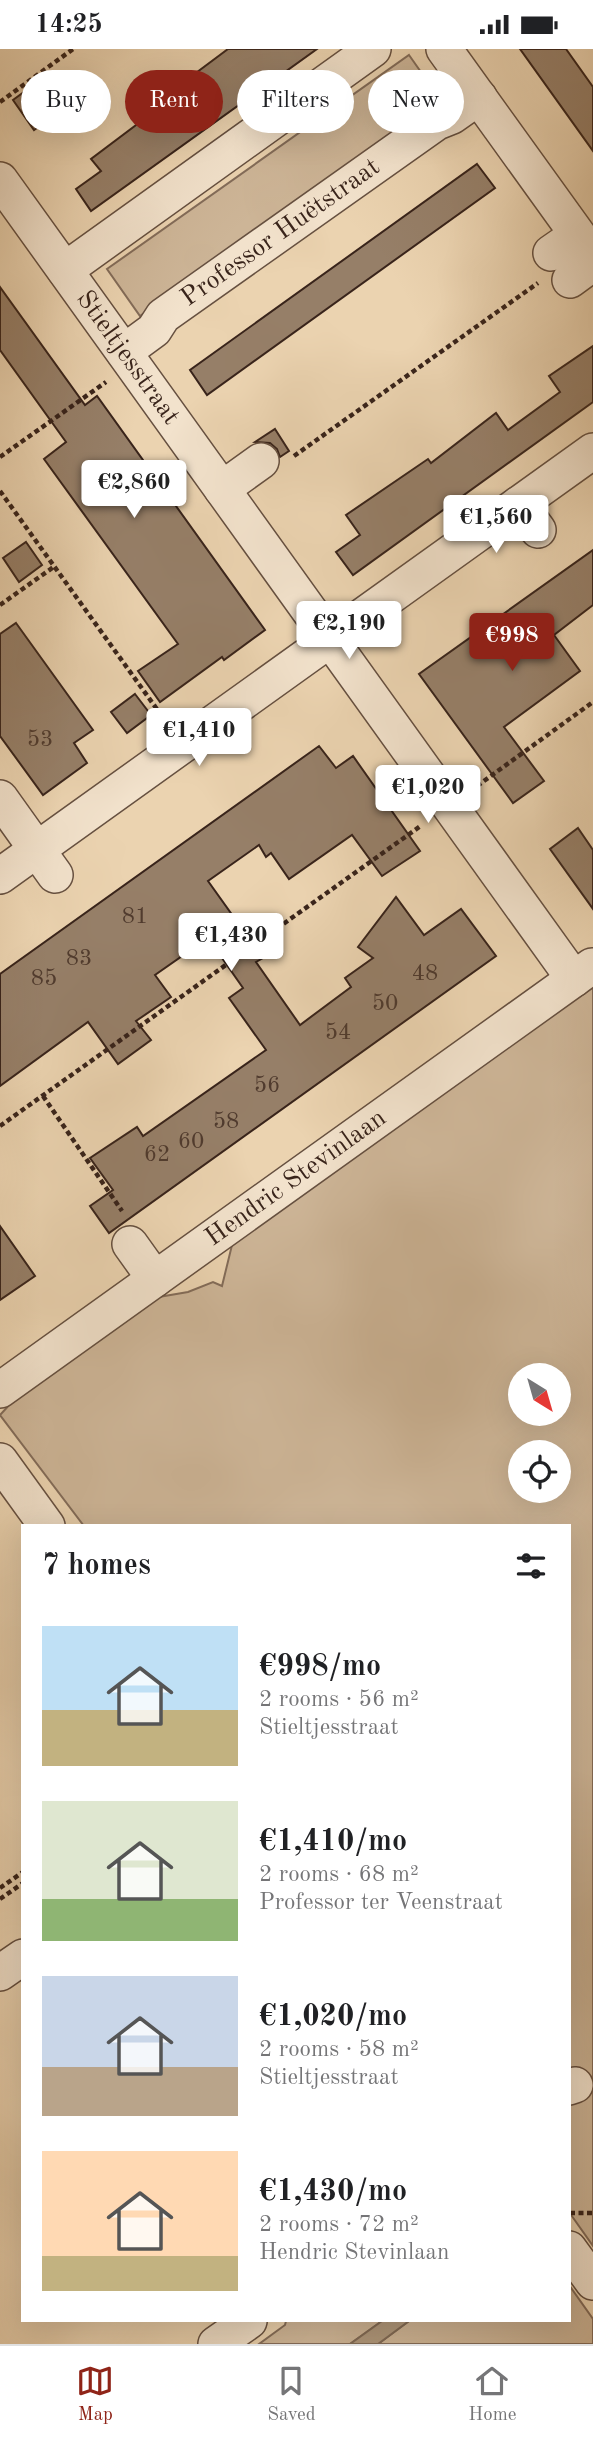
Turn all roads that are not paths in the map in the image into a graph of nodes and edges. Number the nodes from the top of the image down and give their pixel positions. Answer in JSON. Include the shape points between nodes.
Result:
{"nodes":[{"id":1,"x":373,"y":49,"type":"edge"},
{"id":2,"x":444,"y":49,"type":"edge"},
{"id":3,"x":479,"y":97,"type":"junction"},
{"id":4,"x":0,"y":180,"type":"edge"},
{"id":5,"x":570,"y":262,"type":"edge"},
{"id":6,"x":65,"y":270,"type":"junction"},
{"id":7,"x":124,"y":352,"type":"junction"},
{"id":8,"x":593,"y":451,"type":"edge"},
{"id":9,"x":276,"y":459,"type":"road end"},
{"id":10,"x":222,"y":489,"type":"junction"},
{"id":11,"x":330,"y":640,"type":"junction"},
{"id":12,"x":0,"y":798,"type":"edge"},
{"id":13,"x":46,"y":862,"type":"junction"},
{"id":14,"x":0,"y":876,"type":"edge"},
{"id":15,"x":583,"y":972,"type":"edge"},
{"id":16,"x":129,"y":1232,"type":"road end"},
{"id":17,"x":155,"y":1279,"type":"junction"},
{"id":18,"x":0,"y":1390,"type":"edge"},
{"id":19,"x":0,"y":1461,"type":"edge"},
{"id":20,"x":46,"y":1524,"type":"edge"},
{"id":21,"x":21,"y":1958,"type":"edge"},
{"id":22,"x":0,"y":1973,"type":"edge"},
{"id":23,"x":571,"y":2252,"type":"edge"},
{"id":24,"x":593,"y":2282,"type":"edge"},
{"id":25,"x":248,"y":2322,"type":"edge"},
{"id":26,"x":216,"y":2344,"type":"edge"}],
"edges":[{"from":1,"to":6,"type":"street"},
{"from":2,"to":3,"type":"street"},
{"from":3,"to":5,"type":"street"},
{"from":3,"to":7,"type":"street","name":"Professor Huëtstraat","via":[[163,316],[154,330]]},
{"from":4,"to":6,"type":"street","name":"Stieltjesstraat"},
{"from":6,"to":7,"type":"street","name":"Stieltjesstraat"},
{"from":7,"to":10,"type":"street","name":"Stieltjesstraat"},
{"from":8,"to":11,"type":"street","via":[[528,517]]},
{"from":9,"to":10,"type":"street"},
{"from":10,"to":11,"type":"street","name":"Stieltjesstraat"},
{"from":11,"to":13,"type":"street"},
{"from":11,"to":15,"type":"street","name":"Stieltjesstraat"},
{"from":12,"to":13,"type":"street"},
{"from":13,"to":14,"type":"street"},
{"from":15,"to":17,"type":"street","name":"Hendric Stevinlaan"},
{"from":16,"to":17,"type":"street"},
{"from":17,"to":18,"type":"street","name":"Hendric Stevinlaan"},
{"from":19,"to":20,"type":"street"},
{"from":21,"to":22,"type":"street"},
{"from":23,"to":24,"type":"street"},
{"from":25,"to":26,"type":"street"}]}
